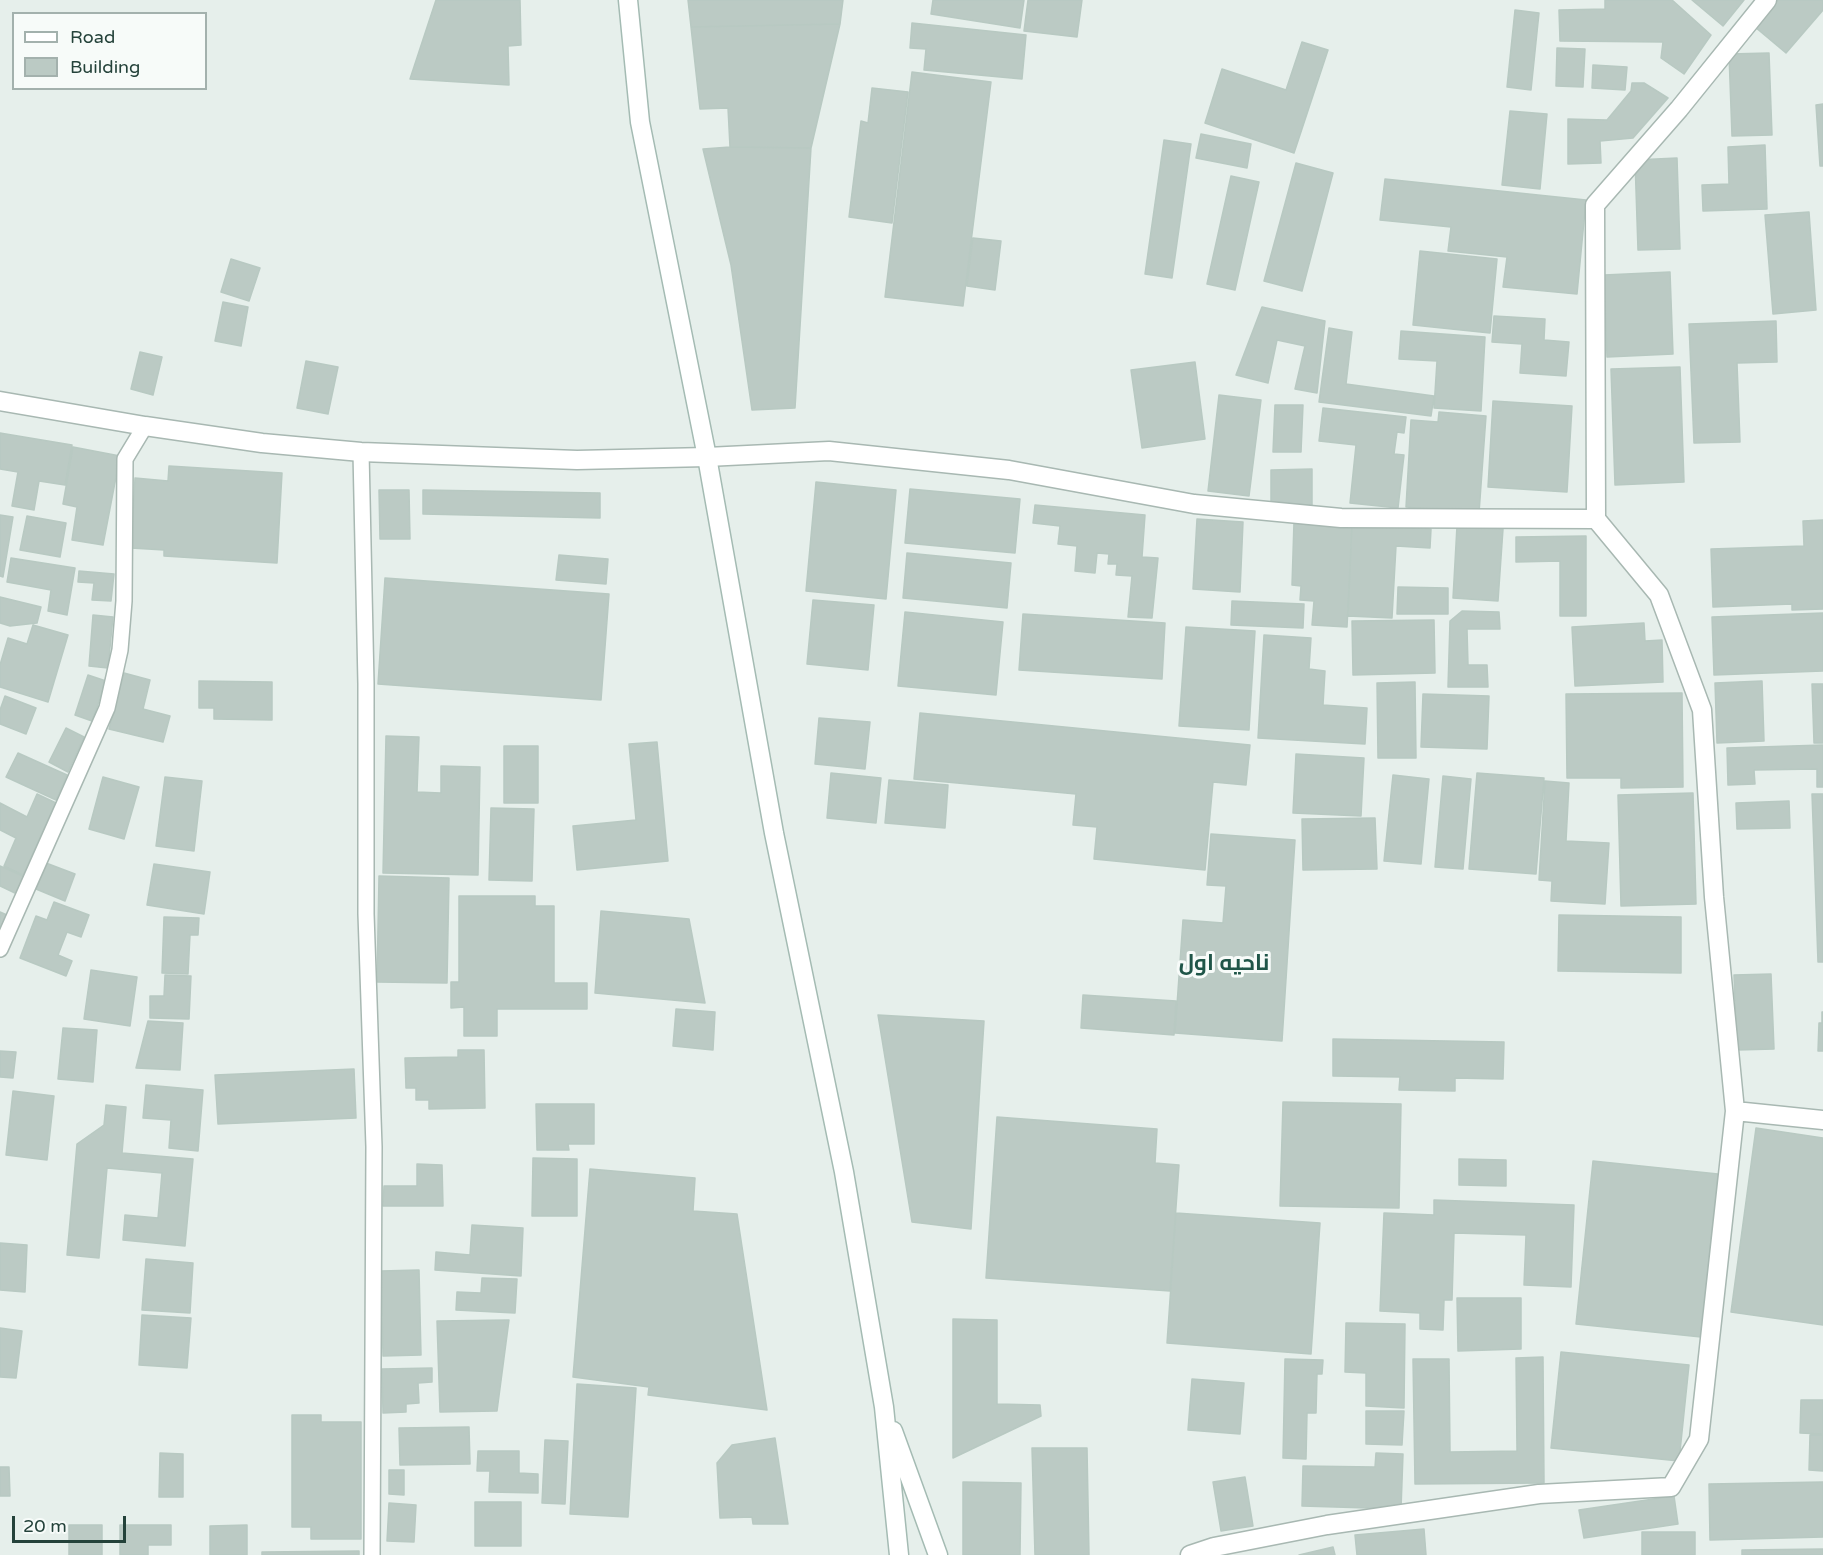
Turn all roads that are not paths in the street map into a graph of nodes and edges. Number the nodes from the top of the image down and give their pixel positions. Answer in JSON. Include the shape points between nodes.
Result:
{"nodes":[{"id":1,"x":628,"y":0,"type":"edge"},
{"id":2,"x":1767,"y":0,"type":"edge"},
{"id":3,"x":0,"y":401,"type":"edge"},
{"id":4,"x":145,"y":426,"type":"junction"},
{"id":5,"x":361,"y":452,"type":"junction"},
{"id":6,"x":707,"y":458,"type":"junction"},
{"id":7,"x":1596,"y":519,"type":"junction"},
{"id":8,"x":0,"y":949,"type":"edge"},
{"id":9,"x":1735,"y":1110,"type":"junction"},
{"id":10,"x":1823,"y":1120,"type":"edge"},
{"id":11,"x":884,"y":1407,"type":"junction"},
{"id":12,"x":372,"y":1555,"type":"edge"},
{"id":13,"x":899,"y":1555,"type":"edge"},
{"id":14,"x":938,"y":1555,"type":"edge"},
{"id":15,"x":1190,"y":1555,"type":"edge"}],
"edges":[{"from":1,"to":6,"type":"street","via":[[640,122]]},
{"from":2,"to":7,"type":"street","via":[[1595,205]]},
{"from":3,"to":4,"type":"street"},
{"from":4,"to":5,"type":"street"},
{"from":4,"to":8,"type":"lane","via":[[125,459],[124,601],[120,650],[106,708]]},
{"from":5,"to":6,"type":"street","via":[[577,460]]},
{"from":5,"to":12,"type":"lane","via":[[366,914],[374,1147]]},
{"from":6,"to":7,"type":"street","via":[[830,451],[1009,470],[1194,504],[1341,518]]},
{"from":6,"to":11,"type":"street","via":[[774,833],[844,1172]]},
{"from":7,"to":9,"type":"street","via":[[1659,595],[1702,711],[1714,897]]},
{"from":9,"to":10,"type":"street"},
{"from":9,"to":15,"type":"street","via":[[1699,1439],[1671,1487],[1539,1494],[1327,1525]]},
{"from":11,"to":13,"type":"street"},
{"from":11,"to":14,"type":"street"}]}
